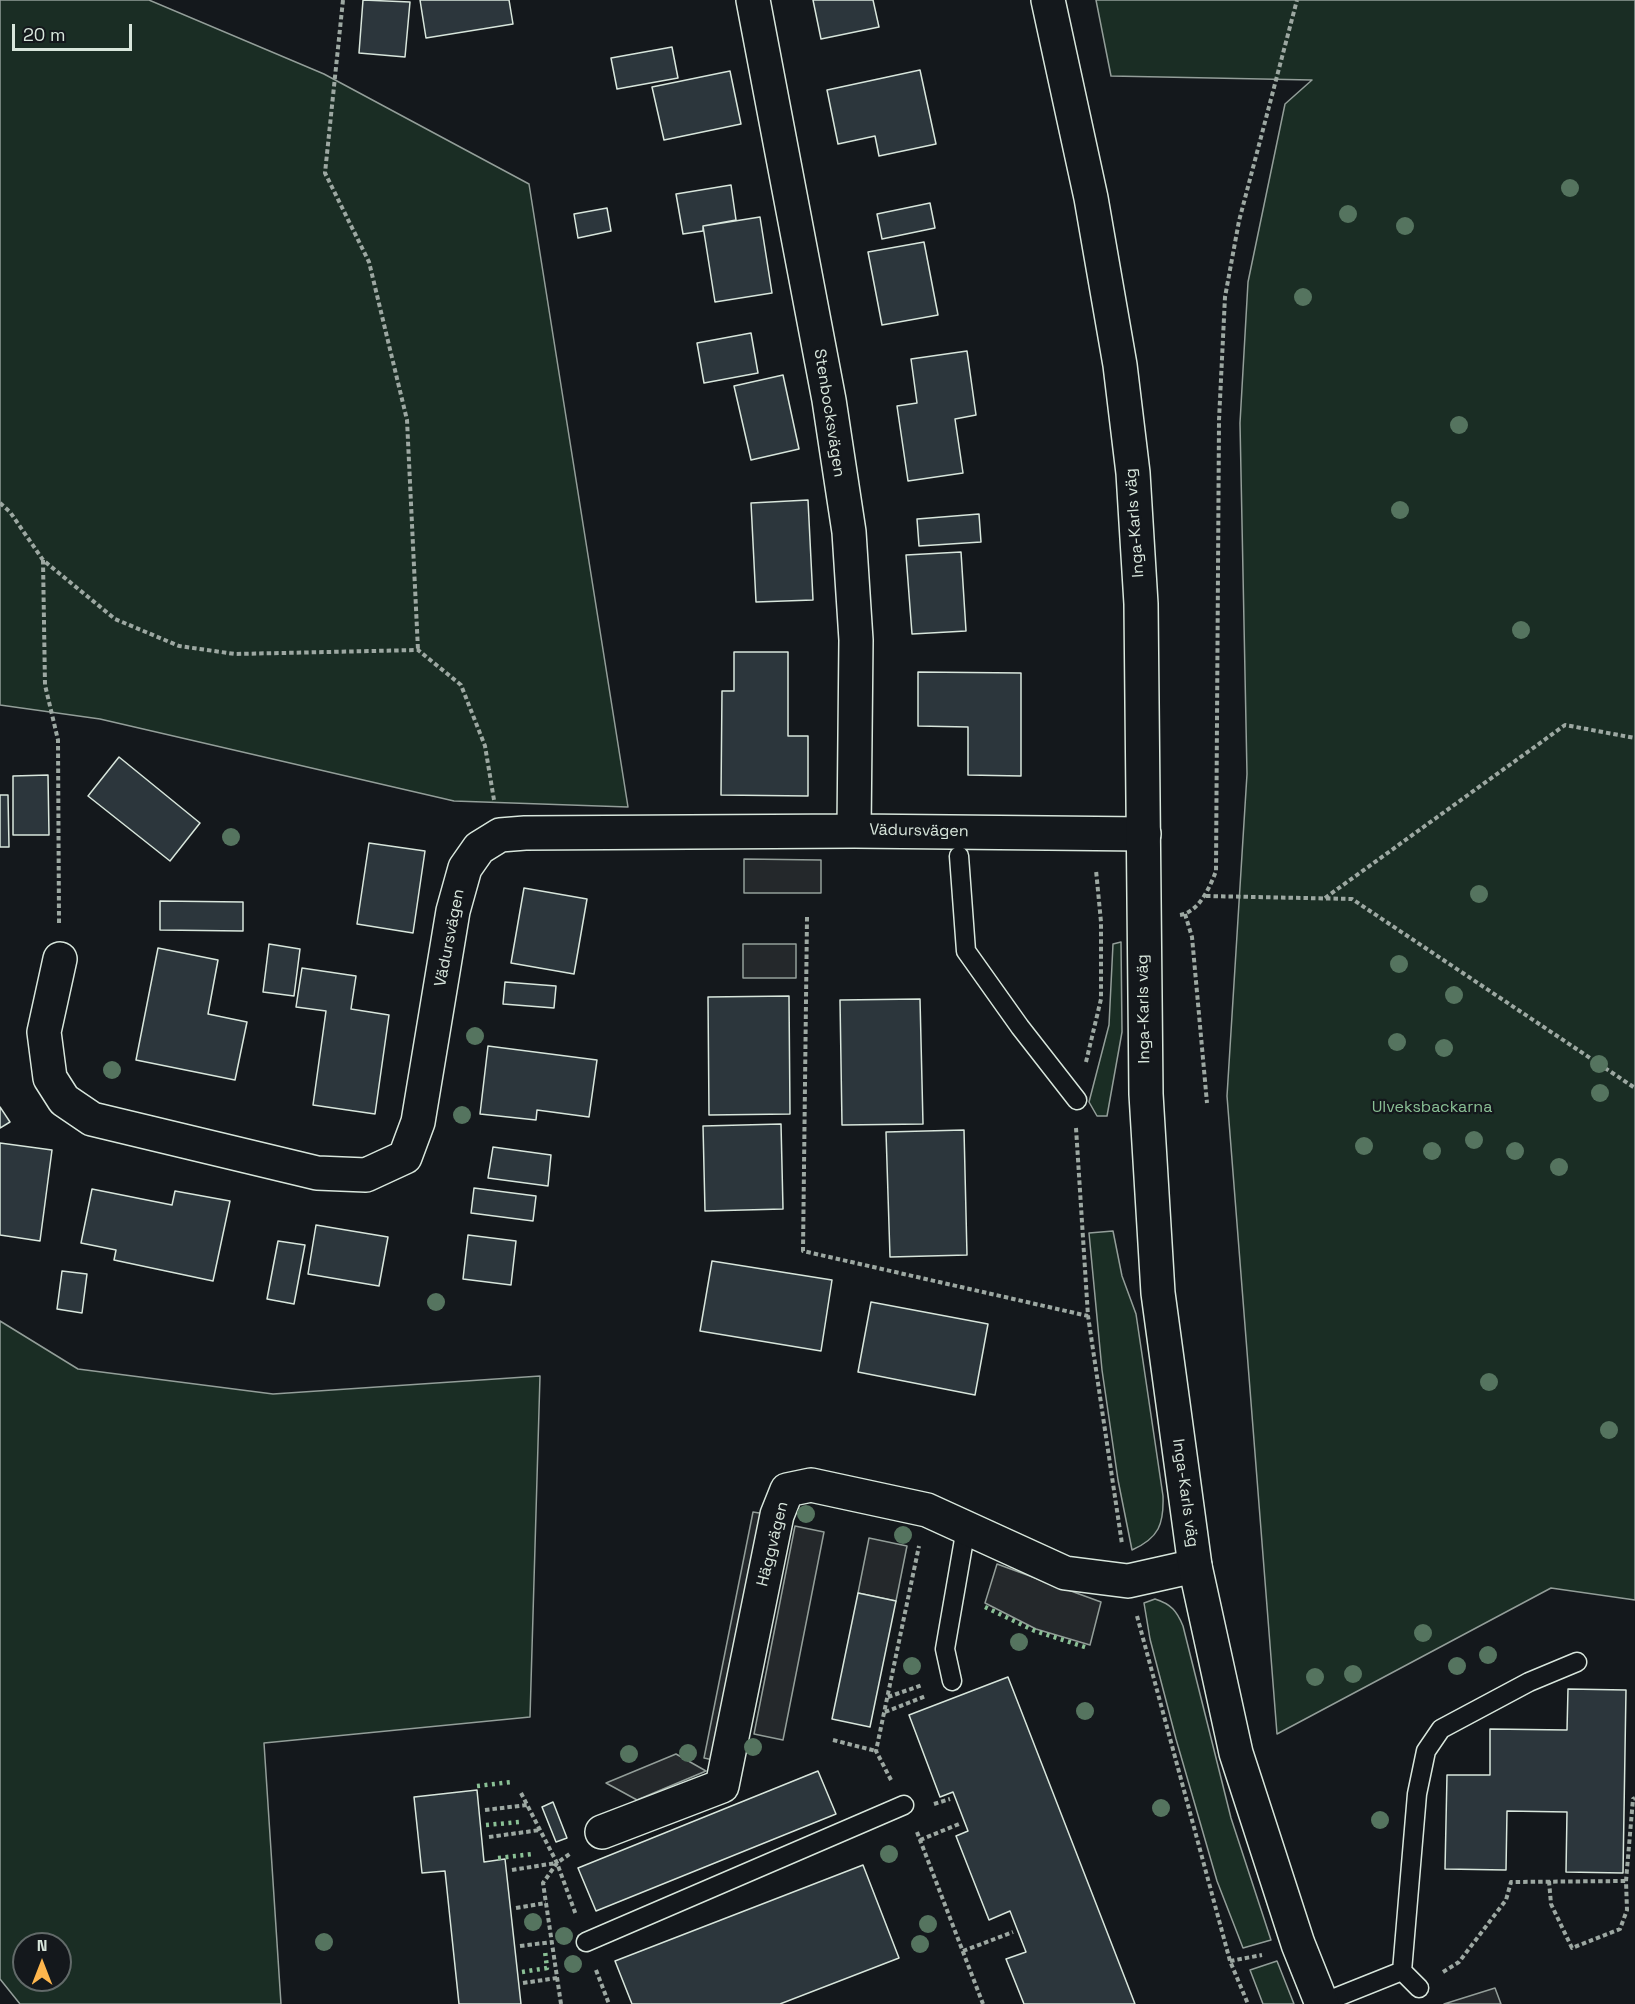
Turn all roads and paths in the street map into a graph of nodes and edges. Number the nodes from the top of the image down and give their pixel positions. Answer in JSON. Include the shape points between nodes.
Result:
{"nodes":[{"id":1,"x":343,"y":0,"type":"edge"},
{"id":2,"x":753,"y":0,"type":"edge"},
{"id":3,"x":1047,"y":0,"type":"edge"},
{"id":4,"x":1298,"y":0,"type":"edge"},
{"id":5,"x":0,"y":503,"type":"edge"},
{"id":6,"x":44,"y":560,"type":"junction"},
{"id":7,"x":418,"y":650,"type":"junction"},
{"id":8,"x":1635,"y":738,"type":"edge"},
{"id":9,"x":854,"y":831,"type":"junction"},
{"id":10,"x":1096,"y":834,"type":"junction"},
{"id":11,"x":1144,"y":834,"type":"junction"},
{"id":12,"x":500,"y":835,"type":"junction"},
{"id":13,"x":959,"y":856,"type":"dead end"},
{"id":14,"x":1206,"y":896,"type":"junction"},
{"id":15,"x":1324,"y":898,"type":"junction"},
{"id":16,"x":58,"y":900,"type":"dead end"},
{"id":17,"x":1185,"y":914,"type":"junction"},
{"id":18,"x":807,"y":918,"type":"dead end"},
{"id":19,"x":1144,"y":919,"type":"junction"},
{"id":20,"x":1101,"y":922,"type":"junction"},
{"id":21,"x":60,"y":959,"type":"dead end"},
{"id":22,"x":1635,"y":1088,"type":"edge"},
{"id":23,"x":1077,"y":1100,"type":"junction"},
{"id":24,"x":1207,"y":1103,"type":"dead end"},
{"id":25,"x":1088,"y":1316,"type":"junction"},
{"id":26,"x":927,"y":1510,"type":"junction"},
{"id":27,"x":966,"y":1528,"type":"junction"},
{"id":28,"x":1195,"y":1566,"type":"junction"},
{"id":29,"x":1128,"y":1581,"type":"junction"},
{"id":30,"x":1577,"y":1662,"type":"dead end"},
{"id":31,"x":932,"y":1681,"type":"dead end"},
{"id":32,"x":944,"y":1687,"type":"joint"},
{"id":33,"x":888,"y":1697,"type":"junction"},
{"id":34,"x":884,"y":1712,"type":"junction"},
{"id":35,"x":833,"y":1740,"type":"dead end"},
{"id":36,"x":521,"y":1793,"type":"dead end"},
{"id":37,"x":1635,"y":1798,"type":"edge"},
{"id":38,"x":527,"y":1805,"type":"junction"},
{"id":39,"x":904,"y":1805,"type":"dead end"},
{"id":40,"x":485,"y":1810,"type":"dead end"},
{"id":41,"x":959,"y":1824,"type":"dead end"},
{"id":42,"x":540,"y":1830,"type":"junction"},
{"id":43,"x":602,"y":1832,"type":"dead end"},
{"id":44,"x":489,"y":1837,"type":"dead end"},
{"id":45,"x":557,"y":1863,"type":"junction"},
{"id":46,"x":512,"y":1870,"type":"dead end"},
{"id":47,"x":1549,"y":1881,"type":"junction"},
{"id":48,"x":1626,"y":1881,"type":"junction"},
{"id":49,"x":546,"y":1903,"type":"junction"},
{"id":50,"x":516,"y":1908,"type":"dead end"},
{"id":51,"x":1013,"y":1932,"type":"dead end"},
{"id":52,"x":552,"y":1942,"type":"junction"},
{"id":53,"x":586,"y":1942,"type":"dead end"},
{"id":54,"x":520,"y":1946,"type":"dead end"},
{"id":55,"x":963,"y":1951,"type":"junction"},
{"id":56,"x":1265,"y":1954,"type":"dead end"},
{"id":57,"x":1230,"y":1961,"type":"junction"},
{"id":58,"x":1402,"y":1971,"type":"junction"},
{"id":59,"x":557,"y":1978,"type":"junction"},
{"id":60,"x":524,"y":1983,"type":"dead end"},
{"id":61,"x":1419,"y":1988,"type":"joint"},
{"id":62,"x":561,"y":2004,"type":"edge"},
{"id":63,"x":983,"y":2004,"type":"edge"},
{"id":64,"x":1248,"y":2004,"type":"edge"},
{"id":65,"x":1322,"y":2004,"type":"edge"}],
"edges":[{"from":1,"to":7,"type":"path","via":[[325,173],[369,262],[408,420]]},
{"from":2,"to":9,"type":"street","name":"Stenbocksvägen","via":[[829,400],[849,532],[856,640]]},
{"from":3,"to":11,"type":"street","name":"Inga-Karls väg","via":[[1091,198],[1120,365],[1133,473],[1141,604]]},
{"from":4,"to":14,"type":"path","via":[[1239,221],[1225,297],[1219,420],[1216,871]]},
{"from":5,"to":6,"type":"path"},
{"from":6,"to":7,"type":"path","via":[[115,619],[179,646],[235,654]]},
{"from":6,"to":16,"type":"path","via":[[45,685],[58,740]]},
{"from":7,"to":12,"type":"path","via":[[461,685],[485,746]]},
{"from":8,"to":15,"type":"path","via":[[1565,725]]},
{"from":9,"to":10,"type":"street","name":"Vädursvägen"},
{"from":9,"to":12,"type":"street","name":"Vädursvägen"},
{"from":10,"to":11,"type":"street","name":"Vädursvägen"},
{"from":10,"to":20,"type":"path"},
{"from":11,"to":19,"type":"street","name":"Inga-Karls väg"},
{"from":12,"to":21,"type":"street","name":"Vädursvägen","via":[[479,848],[465,868],[453,912],[418,1122],[405,1157],[366,1175],[317,1173],[92,1119],[64,1100],[50,1078],[44,1032]]},
{"from":13,"to":23,"type":"lane","via":[[966,951]]},
{"from":14,"to":15,"type":"path"},
{"from":14,"to":17,"type":"path"},
{"from":15,"to":22,"type":"path","via":[[1352,899]]},
{"from":17,"to":19,"type":"path"},
{"from":17,"to":24,"type":"path","via":[[1192,937]]},
{"from":18,"to":25,"type":"path","via":[[803,1251]]},
{"from":19,"to":20,"type":"path"},
{"from":19,"to":28,"type":"street","name":"Inga-Karls väg","via":[[1146,1094],[1157,1282]]},
{"from":20,"to":23,"type":"path","via":[[1101,999]]},
{"from":23,"to":25,"type":"path"},
{"from":25,"to":29,"type":"path"},
{"from":26,"to":27,"type":"street","name":"Häggvägen"},
{"from":26,"to":33,"type":"path"},
{"from":26,"to":43,"type":"street","name":"Häggvägen","via":[[811,1485],[787,1490],[777,1515],[722,1786]]},
{"from":27,"to":29,"type":"street","name":"Häggvägen","via":[[1065,1573]]},
{"from":27,"to":32,"type":"lane","via":[[945,1649]]},
{"from":28,"to":29,"type":"street","name":"Häggvägen"},
{"from":28,"to":65,"type":"street","name":"Inga-Karls väg","via":[[1236,1754],[1298,1944]]},
{"from":29,"to":57,"type":"path"},
{"from":30,"to":58,"type":"lane","via":[[1529,1682],[1441,1729],[1426,1751],[1417,1794]]},
{"from":31,"to":33,"type":"path"},
{"from":32,"to":34,"type":"path"},
{"from":33,"to":34,"type":"path"},
{"from":34,"to":35,"type":"path","via":[[876,1751]]},
{"from":36,"to":38,"type":"path"},
{"from":37,"to":48,"type":"path"},
{"from":38,"to":40,"type":"path"},
{"from":38,"to":42,"type":"path"},
{"from":39,"to":53,"type":"lane"},
{"from":41,"to":55,"type":"path","via":[[920,1840]]},
{"from":42,"to":44,"type":"path"},
{"from":42,"to":45,"type":"path"},
{"from":45,"to":46,"type":"path"},
{"from":45,"to":49,"type":"path","via":[[543,1883]]},
{"from":47,"to":48,"type":"path"},
{"from":47,"to":48,"type":"path","via":[[1551,1904],[1572,1948],[1620,1929],[1627,1910]]},
{"from":47,"to":61,"type":"path","via":[[1511,1882],[1506,1900],[1459,1962]]},
{"from":49,"to":50,"type":"path"},
{"from":49,"to":52,"type":"path"},
{"from":51,"to":55,"type":"path"},
{"from":52,"to":54,"type":"path"},
{"from":52,"to":59,"type":"path"},
{"from":55,"to":63,"type":"path"},
{"from":56,"to":57,"type":"path"},
{"from":57,"to":64,"type":"path"},
{"from":58,"to":61,"type":"lane"},
{"from":58,"to":65,"type":"lane"},
{"from":59,"to":60,"type":"path"},
{"from":59,"to":62,"type":"path"}]}
